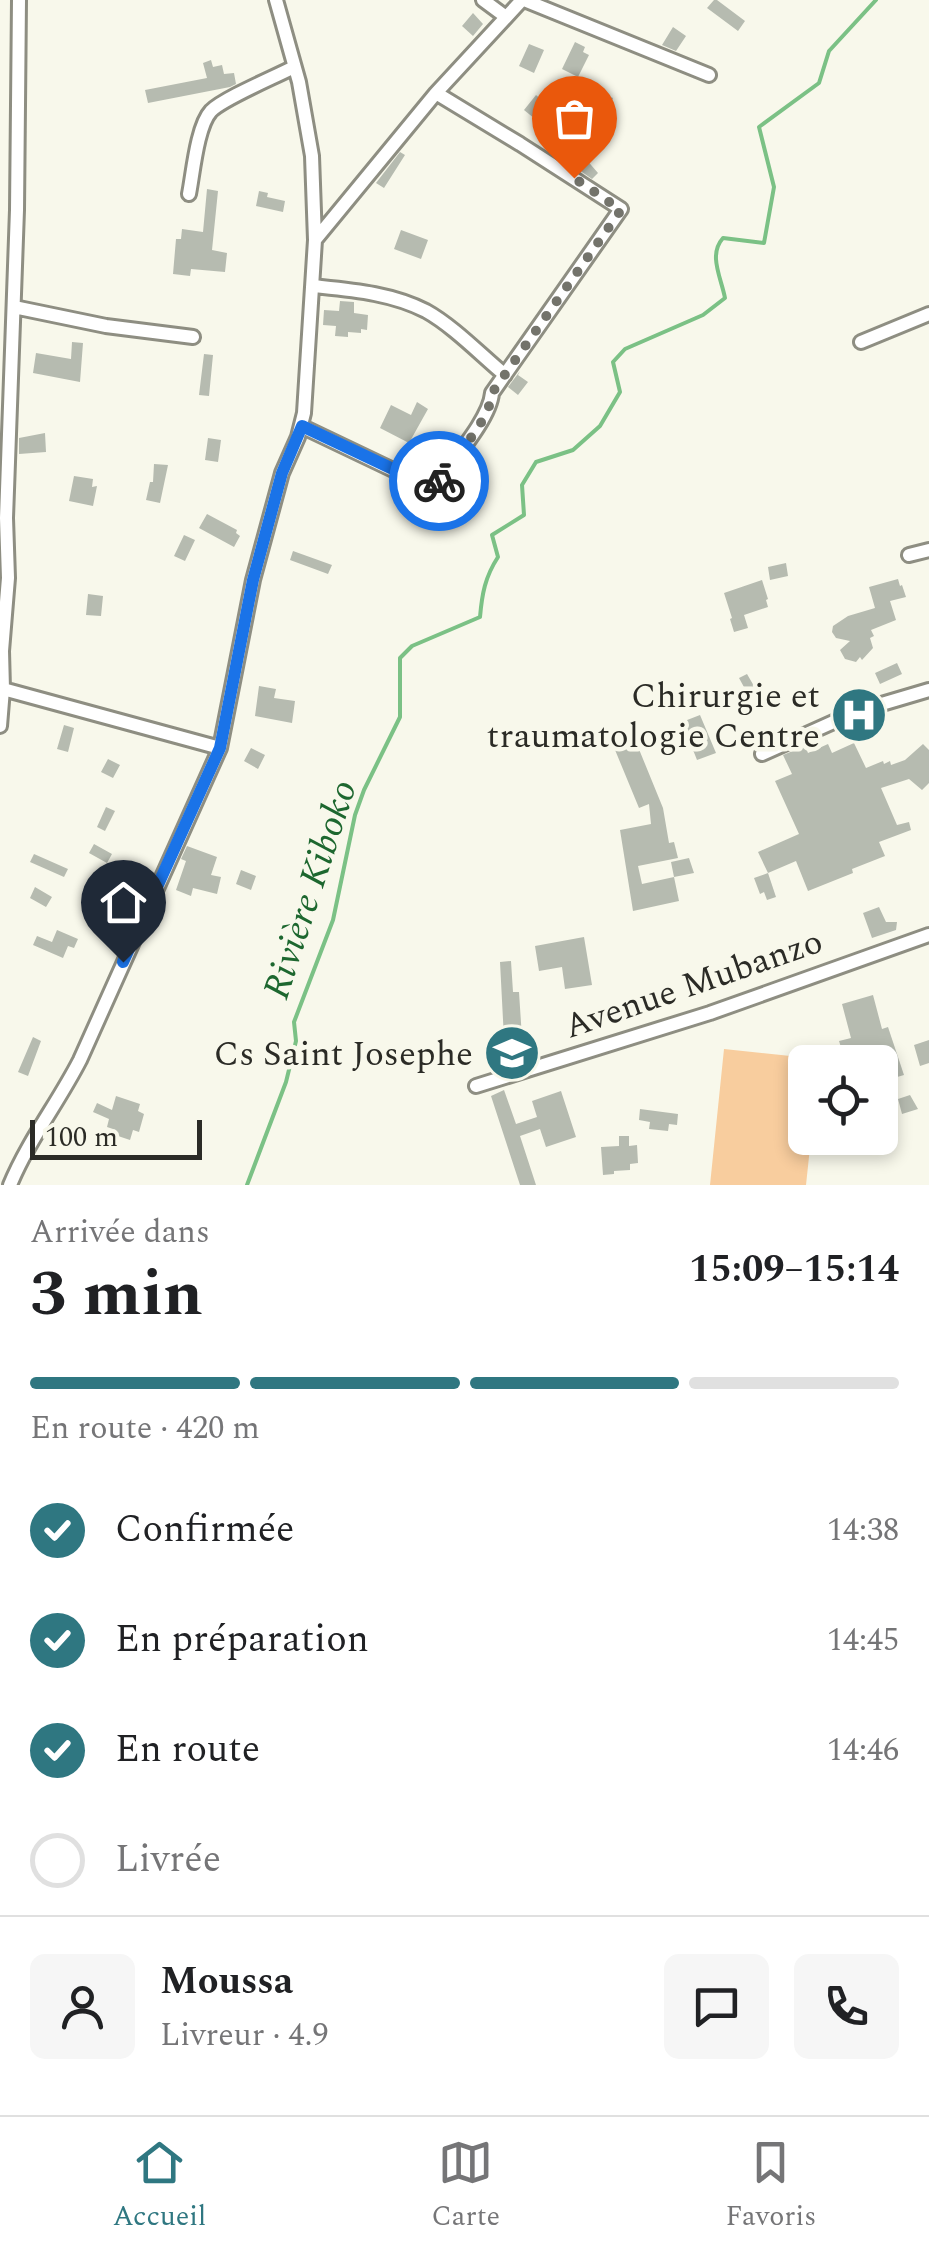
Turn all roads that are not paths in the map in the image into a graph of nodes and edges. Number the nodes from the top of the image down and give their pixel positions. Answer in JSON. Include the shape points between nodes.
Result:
{"nodes":[{"id":1,"x":19,"y":0,"type":"edge"},
{"id":2,"x":276,"y":0,"type":"edge"},
{"id":3,"x":483,"y":0,"type":"edge"},
{"id":4,"x":523,"y":0,"type":"edge"},
{"id":5,"x":506,"y":17,"type":"junction"},
{"id":6,"x":294,"y":68,"type":"junction"},
{"id":7,"x":709,"y":75,"type":"dead end"},
{"id":8,"x":436,"y":93,"type":"junction"},
{"id":9,"x":189,"y":194,"type":"dead end"},
{"id":10,"x":314,"y":240,"type":"junction"},
{"id":11,"x":313,"y":286,"type":"junction"},
{"id":12,"x":14,"y":307,"type":"junction"},
{"id":13,"x":929,"y":314,"type":"edge"},
{"id":14,"x":193,"y":337,"type":"dead end"},
{"id":15,"x":861,"y":342,"type":"dead end"},
{"id":16,"x":5,"y":358,"type":"edge"},
{"id":17,"x":505,"y":375,"type":"junction"},
{"id":18,"x":302,"y":426,"type":"junction"},
{"id":19,"x":929,"y":550,"type":"edge"},
{"id":20,"x":910,"y":555,"type":"dead end"},
{"id":21,"x":3,"y":689,"type":"junction"},
{"id":22,"x":929,"y":690,"type":"edge"},
{"id":23,"x":0,"y":726,"type":"edge"},
{"id":24,"x":220,"y":748,"type":"junction"},
{"id":25,"x":762,"y":754,"type":"dead end"},
{"id":26,"x":929,"y":935,"type":"edge"},
{"id":27,"x":476,"y":1086,"type":"dead end"},
{"id":28,"x":10,"y":1185,"type":"edge"}],
"edges":[{"from":1,"to":12,"type":"street"},
{"from":2,"to":6,"type":"street"},
{"from":3,"to":5,"type":"street"},
{"from":4,"to":5,"type":"street"},
{"from":4,"to":7,"type":"street"},
{"from":5,"to":8,"type":"street"},
{"from":6,"to":9,"type":"street","via":[[209,113]]},
{"from":6,"to":10,"type":"street","via":[[310,136]]},
{"from":8,"to":10,"type":"street"},
{"from":8,"to":17,"type":"street","via":[[621,210]]},
{"from":10,"to":11,"type":"street"},
{"from":11,"to":17,"type":"street","via":[[391,298],[428,312]]},
{"from":11,"to":18,"type":"street"},
{"from":12,"to":14,"type":"street"},
{"from":12,"to":16,"type":"street"},
{"from":13,"to":15,"type":"street"},
{"from":16,"to":21,"type":"street"},
{"from":17,"to":18,"type":"street","via":[[433,488]]},
{"from":18,"to":24,"type":"street","via":[[253,580]]},
{"from":19,"to":20,"type":"street"},
{"from":21,"to":23,"type":"street"},
{"from":21,"to":24,"type":"street"},
{"from":22,"to":25,"type":"street","via":[[858,711]]},
{"from":24,"to":28,"type":"street","via":[[80,1060]]},
{"from":26,"to":27,"type":"street","name":"Avenue Mubanzo"}]}
